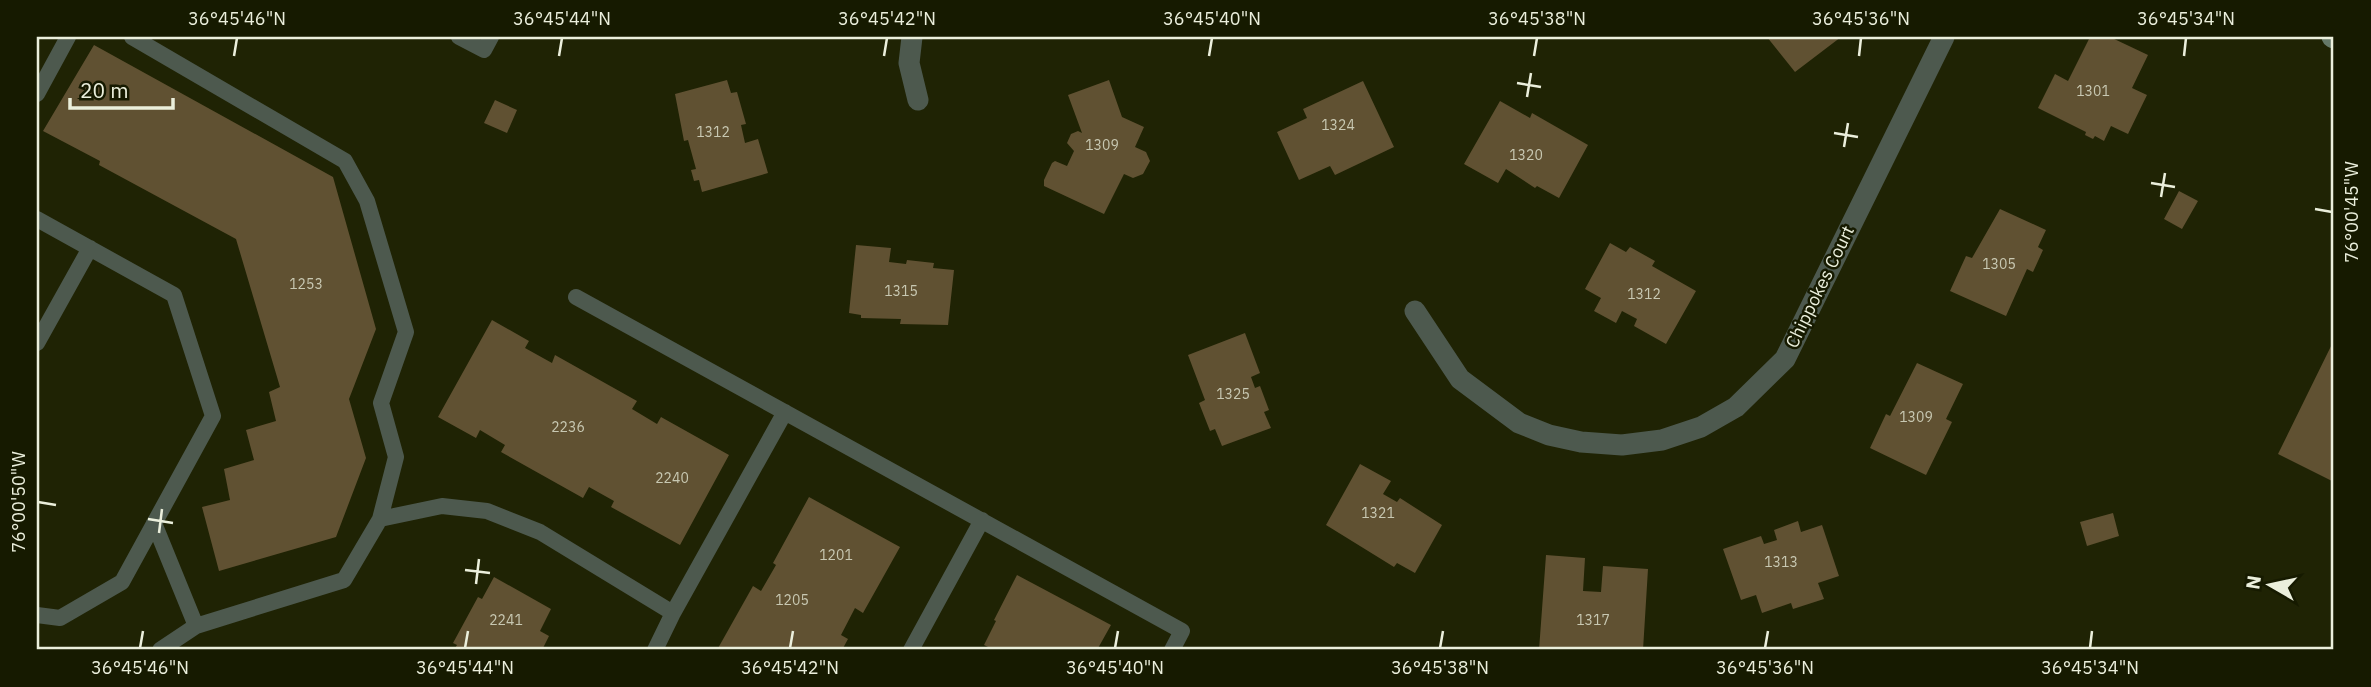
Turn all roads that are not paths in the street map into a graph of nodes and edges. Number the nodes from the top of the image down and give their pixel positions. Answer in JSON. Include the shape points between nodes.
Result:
{"nodes":[{"id":1,"x":68,"y":37,"type":"edge"},
{"id":2,"x":132,"y":37,"type":"edge"},
{"id":3,"x":459,"y":37,"type":"edge"},
{"id":4,"x":491,"y":37,"type":"edge"},
{"id":5,"x":912,"y":37,"type":"edge"},
{"id":6,"x":1944,"y":37,"type":"edge"},
{"id":7,"x":37,"y":94,"type":"edge"},
{"id":8,"x":918,"y":100,"type":"dead end"},
{"id":9,"x":37,"y":219,"type":"edge"},
{"id":10,"x":90,"y":248,"type":"junction"},
{"id":11,"x":576,"y":297,"type":"dead end"},
{"id":12,"x":1415,"y":311,"type":"dead end"},
{"id":13,"x":37,"y":343,"type":"edge"},
{"id":14,"x":785,"y":412,"type":"junction"},
{"id":15,"x":380,"y":519,"type":"junction"},
{"id":16,"x":982,"y":520,"type":"junction"},
{"id":17,"x":154,"y":523,"type":"junction"},
{"id":18,"x":673,"y":613,"type":"junction"},
{"id":19,"x":37,"y":615,"type":"edge"},
{"id":20,"x":196,"y":626,"type":"junction"},
{"id":21,"x":160,"y":650,"type":"edge"},
{"id":22,"x":655,"y":650,"type":"edge"},
{"id":23,"x":911,"y":650,"type":"edge"},
{"id":24,"x":1172,"y":650,"type":"edge"}],
"edges":[{"from":1,"to":7,"type":"lane"},
{"from":2,"to":15,"type":"lane","via":[[345,161],[367,201],[405,332],[381,403],[396,457]]},
{"from":3,"to":4,"type":"lane","via":[[484,50]]},
{"from":5,"to":8,"type":"street","via":[[909,63]]},
{"from":6,"to":12,"type":"street","name":"Chippokes Court","via":[[1785,359],[1736,407],[1700,427],[1662,440],[1622,445],[1581,442],[1519,423],[1460,379]]},
{"from":9,"to":10,"type":"lane"},
{"from":10,"to":13,"type":"lane"},
{"from":10,"to":17,"type":"lane","via":[[174,295],[213,416]]},
{"from":11,"to":14,"type":"lane"},
{"from":14,"to":16,"type":"lane"},
{"from":14,"to":18,"type":"lane"},
{"from":15,"to":18,"type":"lane","via":[[442,506],[487,511],[540,532]]},
{"from":15,"to":20,"type":"lane","via":[[344,580]]},
{"from":16,"to":23,"type":"lane"},
{"from":16,"to":24,"type":"lane","via":[[1182,631]]},
{"from":17,"to":19,"type":"lane","via":[[122,582],[60,618]]},
{"from":17,"to":20,"type":"lane"},
{"from":18,"to":22,"type":"lane"},
{"from":20,"to":21,"type":"lane"}]}
